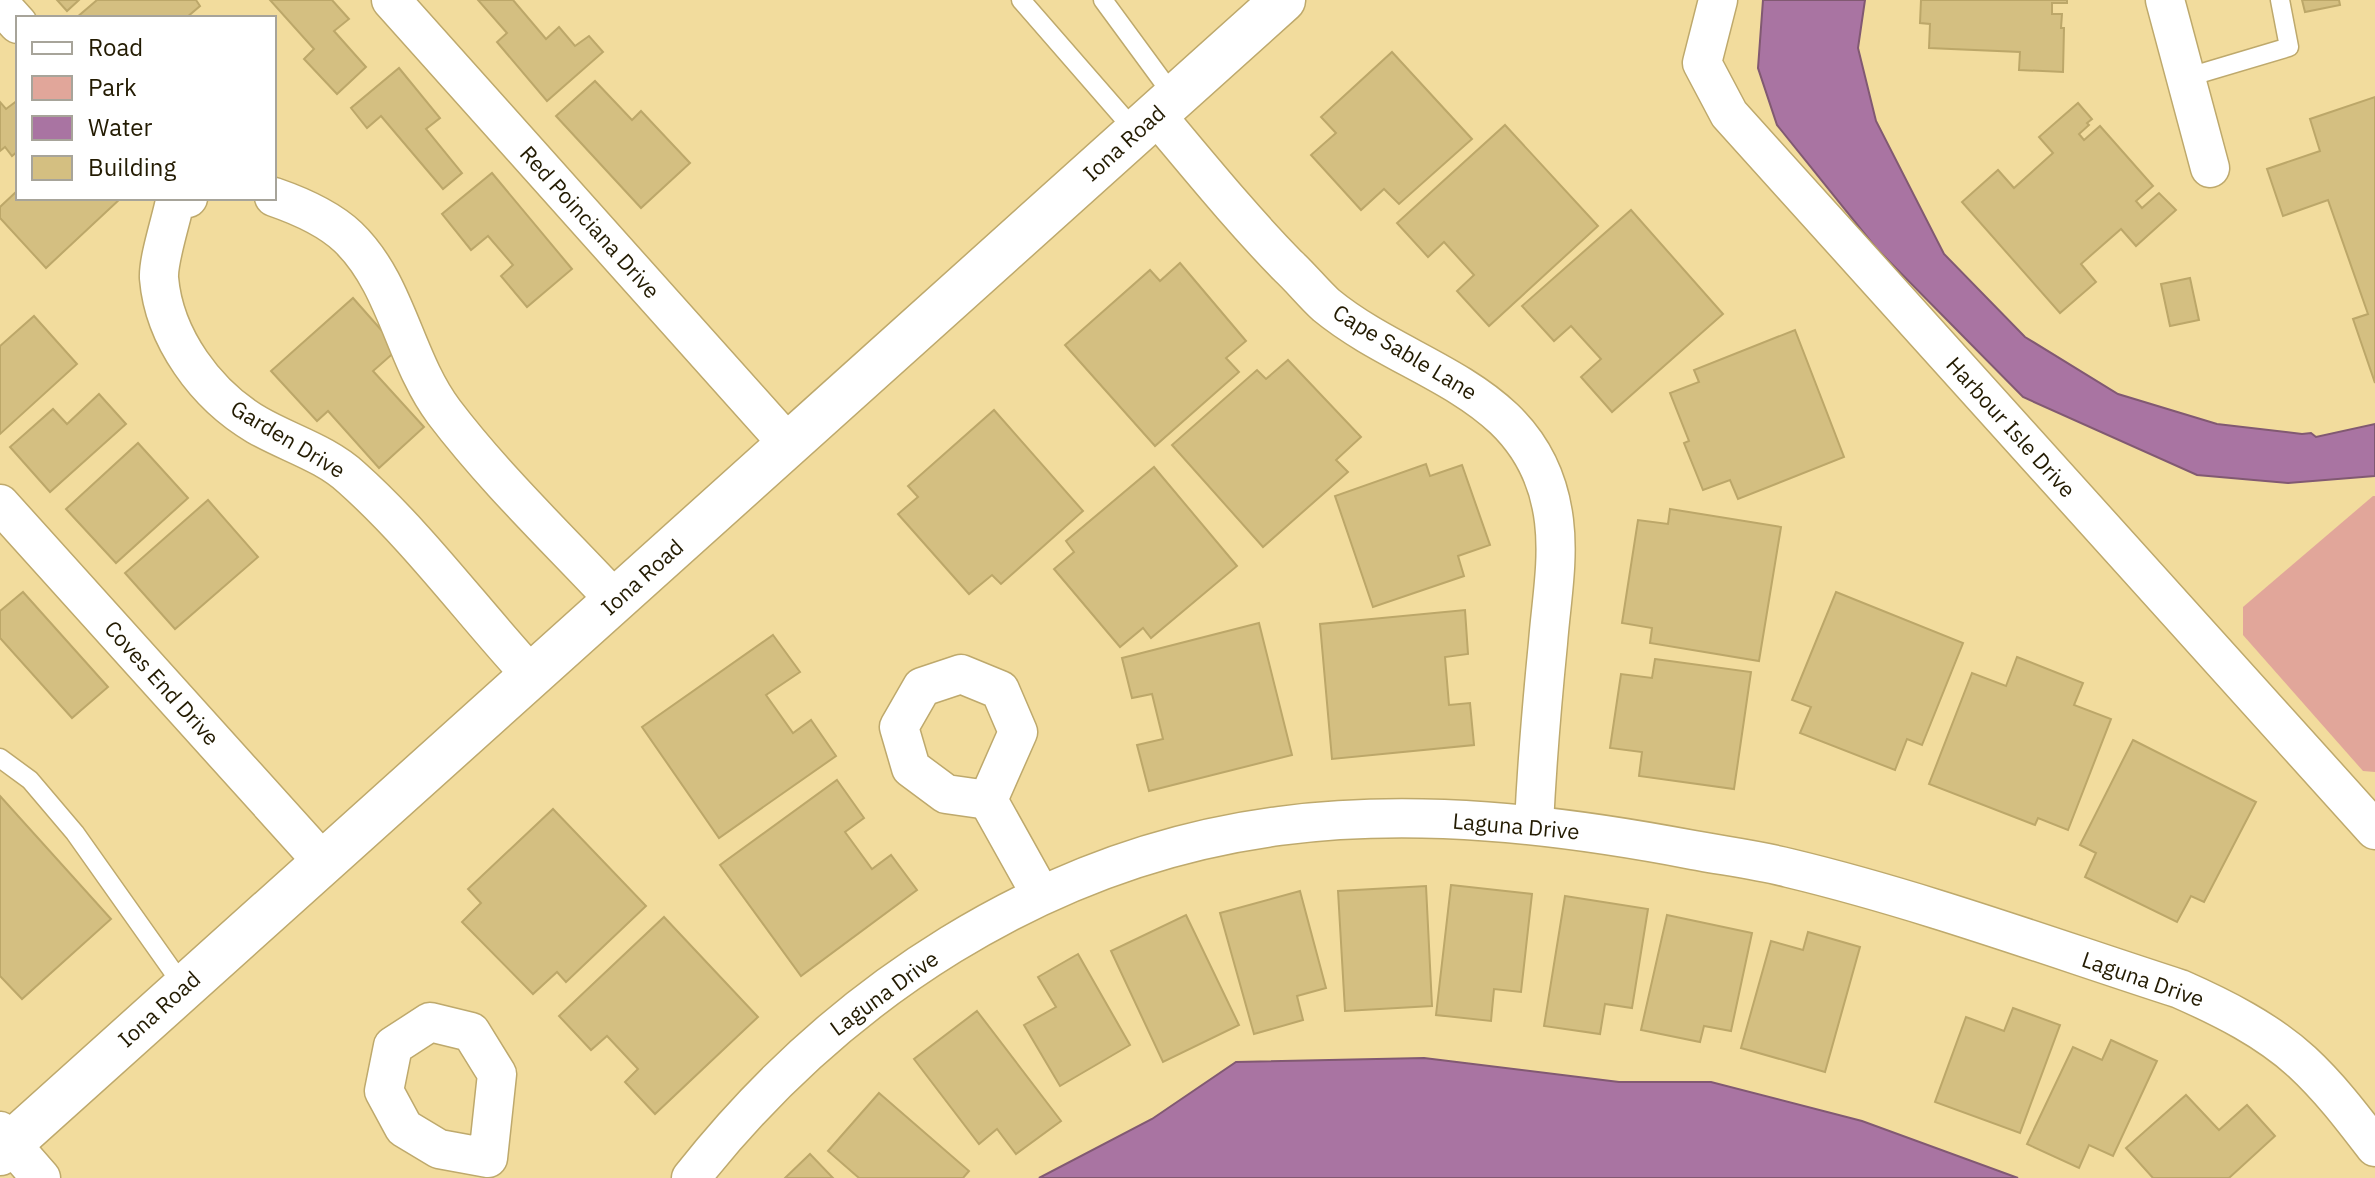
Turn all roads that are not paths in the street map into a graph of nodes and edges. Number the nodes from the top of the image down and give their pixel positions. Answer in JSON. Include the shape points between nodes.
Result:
{"nodes":[{"id":1,"x":391,"y":0,"type":"edge"},
{"id":2,"x":1021,"y":0,"type":"edge"},
{"id":3,"x":1103,"y":0,"type":"edge"},
{"id":4,"x":1283,"y":0,"type":"edge"},
{"id":5,"x":1718,"y":0,"type":"edge"},
{"id":6,"x":2165,"y":0,"type":"edge"},
{"id":7,"x":2280,"y":0,"type":"edge"},
{"id":8,"x":0,"y":4,"type":"edge"},
{"id":9,"x":16,"y":22,"type":"edge"},
{"id":10,"x":2185,"y":78,"type":"junction"},
{"id":11,"x":1155,"y":115,"type":"junction"},
{"id":12,"x":2210,"y":168,"type":"dead end"},
{"id":13,"x":276,"y":198,"type":"edge"},
{"id":14,"x":179,"y":200,"type":"edge"},
{"id":15,"x":789,"y":445,"type":"junction"},
{"id":16,"x":0,"y":504,"type":"edge"},
{"id":17,"x":615,"y":600,"type":"junction"},
{"id":18,"x":532,"y":676,"type":"junction"},
{"id":19,"x":0,"y":758,"type":"edge"},
{"id":20,"x":988,"y":800,"type":"dead end"},
{"id":21,"x":1534,"y":824,"type":"junction"},
{"id":22,"x":2375,"y":830,"type":"edge"},
{"id":23,"x":323,"y":862,"type":"junction"},
{"id":24,"x":1041,"y":895,"type":"junction"},
{"id":25,"x":184,"y":987,"type":"junction"},
{"id":26,"x":4,"y":1142,"type":"edge"},
{"id":27,"x":2375,"y":1147,"type":"edge"},
{"id":28,"x":41,"y":1178,"type":"edge"},
{"id":29,"x":691,"y":1178,"type":"edge"}],
"edges":[{"from":1,"to":15,"type":"street","name":"Red Poinciana Drive"},
{"from":2,"to":11,"type":"lane"},
{"from":3,"to":11,"type":"lane"},
{"from":4,"to":11,"type":"street","name":"Iona Road"},
{"from":5,"to":22,"type":"street","name":"Harbour Isle Drive","via":[[1702,63],[1729,114]]},
{"from":6,"to":10,"type":"street"},
{"from":7,"to":10,"type":"lane","via":[[2289,47]]},
{"from":8,"to":9,"type":"street"},
{"from":10,"to":12,"type":"street"},
{"from":11,"to":15,"type":"street","name":"Iona Road"},
{"from":11,"to":21,"type":"street","name":"Cape Sable Lane","via":[[1325,304],[1487,403],[1520,437],[1543,478],[1554,521],[1555,566]]},
{"from":13,"to":17,"type":"street","via":[[306,208],[348,237],[374,272],[433,398],[465,440]]},
{"from":14,"to":18,"type":"street","name":"Garden Drive","via":[[159,276],[168,319],[187,358],[222,400],[257,425],[347,472],[387,510]]},
{"from":15,"to":17,"type":"street","name":"Iona Road"},
{"from":16,"to":23,"type":"street","name":"Coves End Drive"},
{"from":17,"to":18,"type":"street","name":"Iona Road"},
{"from":18,"to":23,"type":"street","name":"Iona Road"},
{"from":19,"to":25,"type":"lane","via":[[30,780],[75,833]]},
{"from":20,"to":24,"type":"street"},
{"from":21,"to":24,"type":"street","name":"Laguna Drive","via":[[1441,819],[1276,826],[1159,851]]},
{"from":21,"to":27,"type":"street","name":"Laguna Drive","via":[[1786,867],[1881,892],[2180,989],[2261,1031],[2301,1061]]},
{"from":23,"to":25,"type":"street","name":"Iona Road"},
{"from":24,"to":29,"type":"street","name":"Laguna Drive","via":[[948,945],[829,1031],[727,1132]]},
{"from":25,"to":26,"type":"street","name":"Iona Road"},
{"from":26,"to":28,"type":"street"}]}
